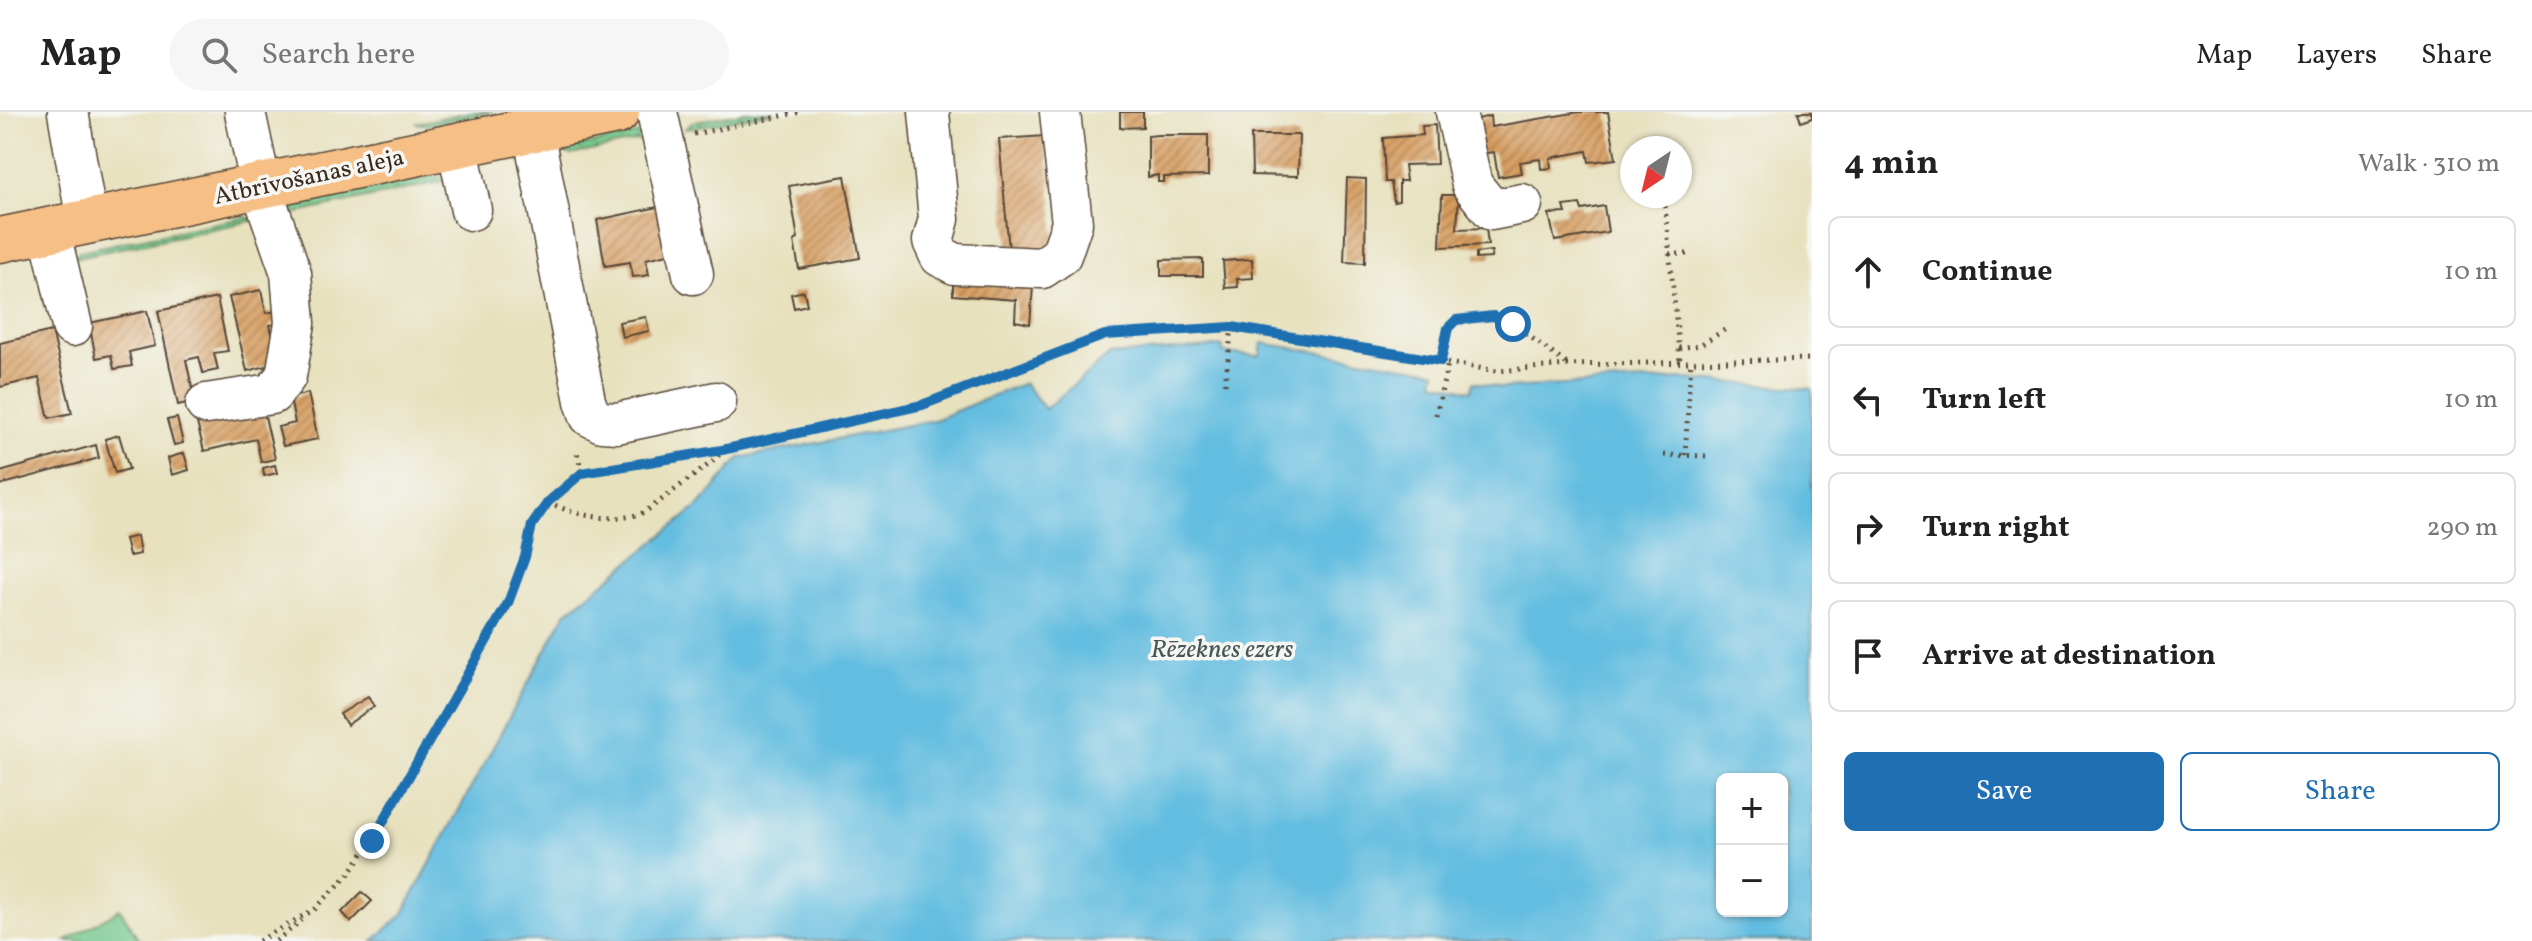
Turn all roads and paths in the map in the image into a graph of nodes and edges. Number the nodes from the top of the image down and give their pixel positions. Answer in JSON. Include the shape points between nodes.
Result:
{"nodes":[{"id":1,"x":68,"y":112,"type":"edge"},
{"id":2,"x":245,"y":112,"type":"edge"},
{"id":3,"x":657,"y":112,"type":"edge"},
{"id":4,"x":929,"y":112,"type":"edge"},
{"id":5,"x":1060,"y":112,"type":"edge"},
{"id":6,"x":1456,"y":112,"type":"edge"},
{"id":7,"x":600,"y":114,"type":"edge"},
{"id":8,"x":533,"y":130,"type":"junction"},
{"id":9,"x":457,"y":145,"type":"junction"},
{"id":10,"x":261,"y":187,"type":"junction"},
{"id":11,"x":1522,"y":204,"type":"dead end"},
{"id":12,"x":1665,"y":208,"type":"edge"},
{"id":13,"x":471,"y":210,"type":"dead end"},
{"id":14,"x":68,"y":226,"type":"junction"},
{"id":15,"x":0,"y":240,"type":"edge"},
{"id":16,"x":1669,"y":254,"type":"junction"},
{"id":17,"x":1693,"y":254,"type":"dead end"},
{"id":18,"x":693,"y":274,"type":"dead end"},
{"id":19,"x":72,"y":326,"type":"dead end"},
{"id":20,"x":1232,"y":327,"type":"junction"},
{"id":21,"x":1729,"y":327,"type":"dead end"},
{"id":22,"x":1679,"y":348,"type":"junction"},
{"id":23,"x":1812,"y":359,"type":"edge"},
{"id":24,"x":1680,"y":361,"type":"junction"},
{"id":25,"x":1691,"y":361,"type":"junction"},
{"id":26,"x":1444,"y":362,"type":"junction"},
{"id":27,"x":1568,"y":365,"type":"junction"},
{"id":28,"x":1225,"y":384,"type":"dead end"},
{"id":29,"x":716,"y":402,"type":"dead end"},
{"id":30,"x":206,"y":404,"type":"dead end"},
{"id":31,"x":1436,"y":415,"type":"dead end"},
{"id":32,"x":574,"y":438,"type":"dead end"},
{"id":33,"x":722,"y":450,"type":"junction"},
{"id":34,"x":1664,"y":455,"type":"dead end"},
{"id":35,"x":1685,"y":455,"type":"junction"},
{"id":36,"x":1708,"y":456,"type":"dead end"},
{"id":37,"x":582,"y":473,"type":"junction"},
{"id":38,"x":548,"y":502,"type":"junction"},
{"id":39,"x":315,"y":909,"type":"junction"},
{"id":40,"x":259,"y":941,"type":"edge"},
{"id":41,"x":276,"y":941,"type":"edge"}],
"edges":[{"from":1,"to":14,"type":"lane"},
{"from":2,"to":10,"type":"lane"},
{"from":3,"to":18,"type":"lane"},
{"from":4,"to":5,"type":"lane","via":[[939,219],[933,241],[940,256],[955,264],[1042,268],[1061,255],[1072,223]]},
{"from":6,"to":11,"type":"lane","via":[[1472,185],[1492,210]]},
{"from":7,"to":8,"type":"main road","name":"Atbrīvošanas aleja"},
{"from":8,"to":9,"type":"main road","name":"Atbrīvošanas aleja"},
{"from":8,"to":29,"type":"lane","via":[[590,416],[617,423]]},
{"from":9,"to":10,"type":"main road","name":"Atbrīvošanas aleja"},
{"from":9,"to":13,"type":"lane"},
{"from":10,"to":14,"type":"main road","name":"Atbrīvošanas aleja"},
{"from":10,"to":30,"type":"lane","via":[[291,273],[295,323],[286,376],[272,394]]},
{"from":12,"to":16,"type":"path"},
{"from":14,"to":15,"type":"main road","name":"Atbrīvošanas aleja"},
{"from":14,"to":19,"type":"lane"},
{"from":16,"to":17,"type":"path"},
{"from":16,"to":22,"type":"path"},
{"from":20,"to":26,"type":"path"},
{"from":20,"to":28,"type":"path"},
{"from":20,"to":33,"type":"path","via":[[1105,335],[922,405]]},
{"from":21,"to":22,"type":"path","via":[[1700,345]]},
{"from":22,"to":24,"type":"path"},
{"from":23,"to":25,"type":"path"},
{"from":24,"to":25,"type":"path"},
{"from":24,"to":27,"type":"path"},
{"from":25,"to":35,"type":"path"},
{"from":26,"to":27,"type":"path","via":[[1497,371]]},
{"from":26,"to":27,"type":"path","via":[[1448,328],[1456,320],[1493,316],[1513,324]]},
{"from":26,"to":31,"type":"path"},
{"from":32,"to":37,"type":"path"},
{"from":33,"to":37,"type":"path"},
{"from":33,"to":38,"type":"path","via":[[633,517],[598,517]]},
{"from":34,"to":35,"type":"path"},
{"from":35,"to":36,"type":"path"},
{"from":37,"to":38,"type":"path"},
{"from":38,"to":39,"type":"path","via":[[532,525],[508,603],[372,841]]},
{"from":39,"to":40,"type":"path"},
{"from":39,"to":41,"type":"path"}]}
